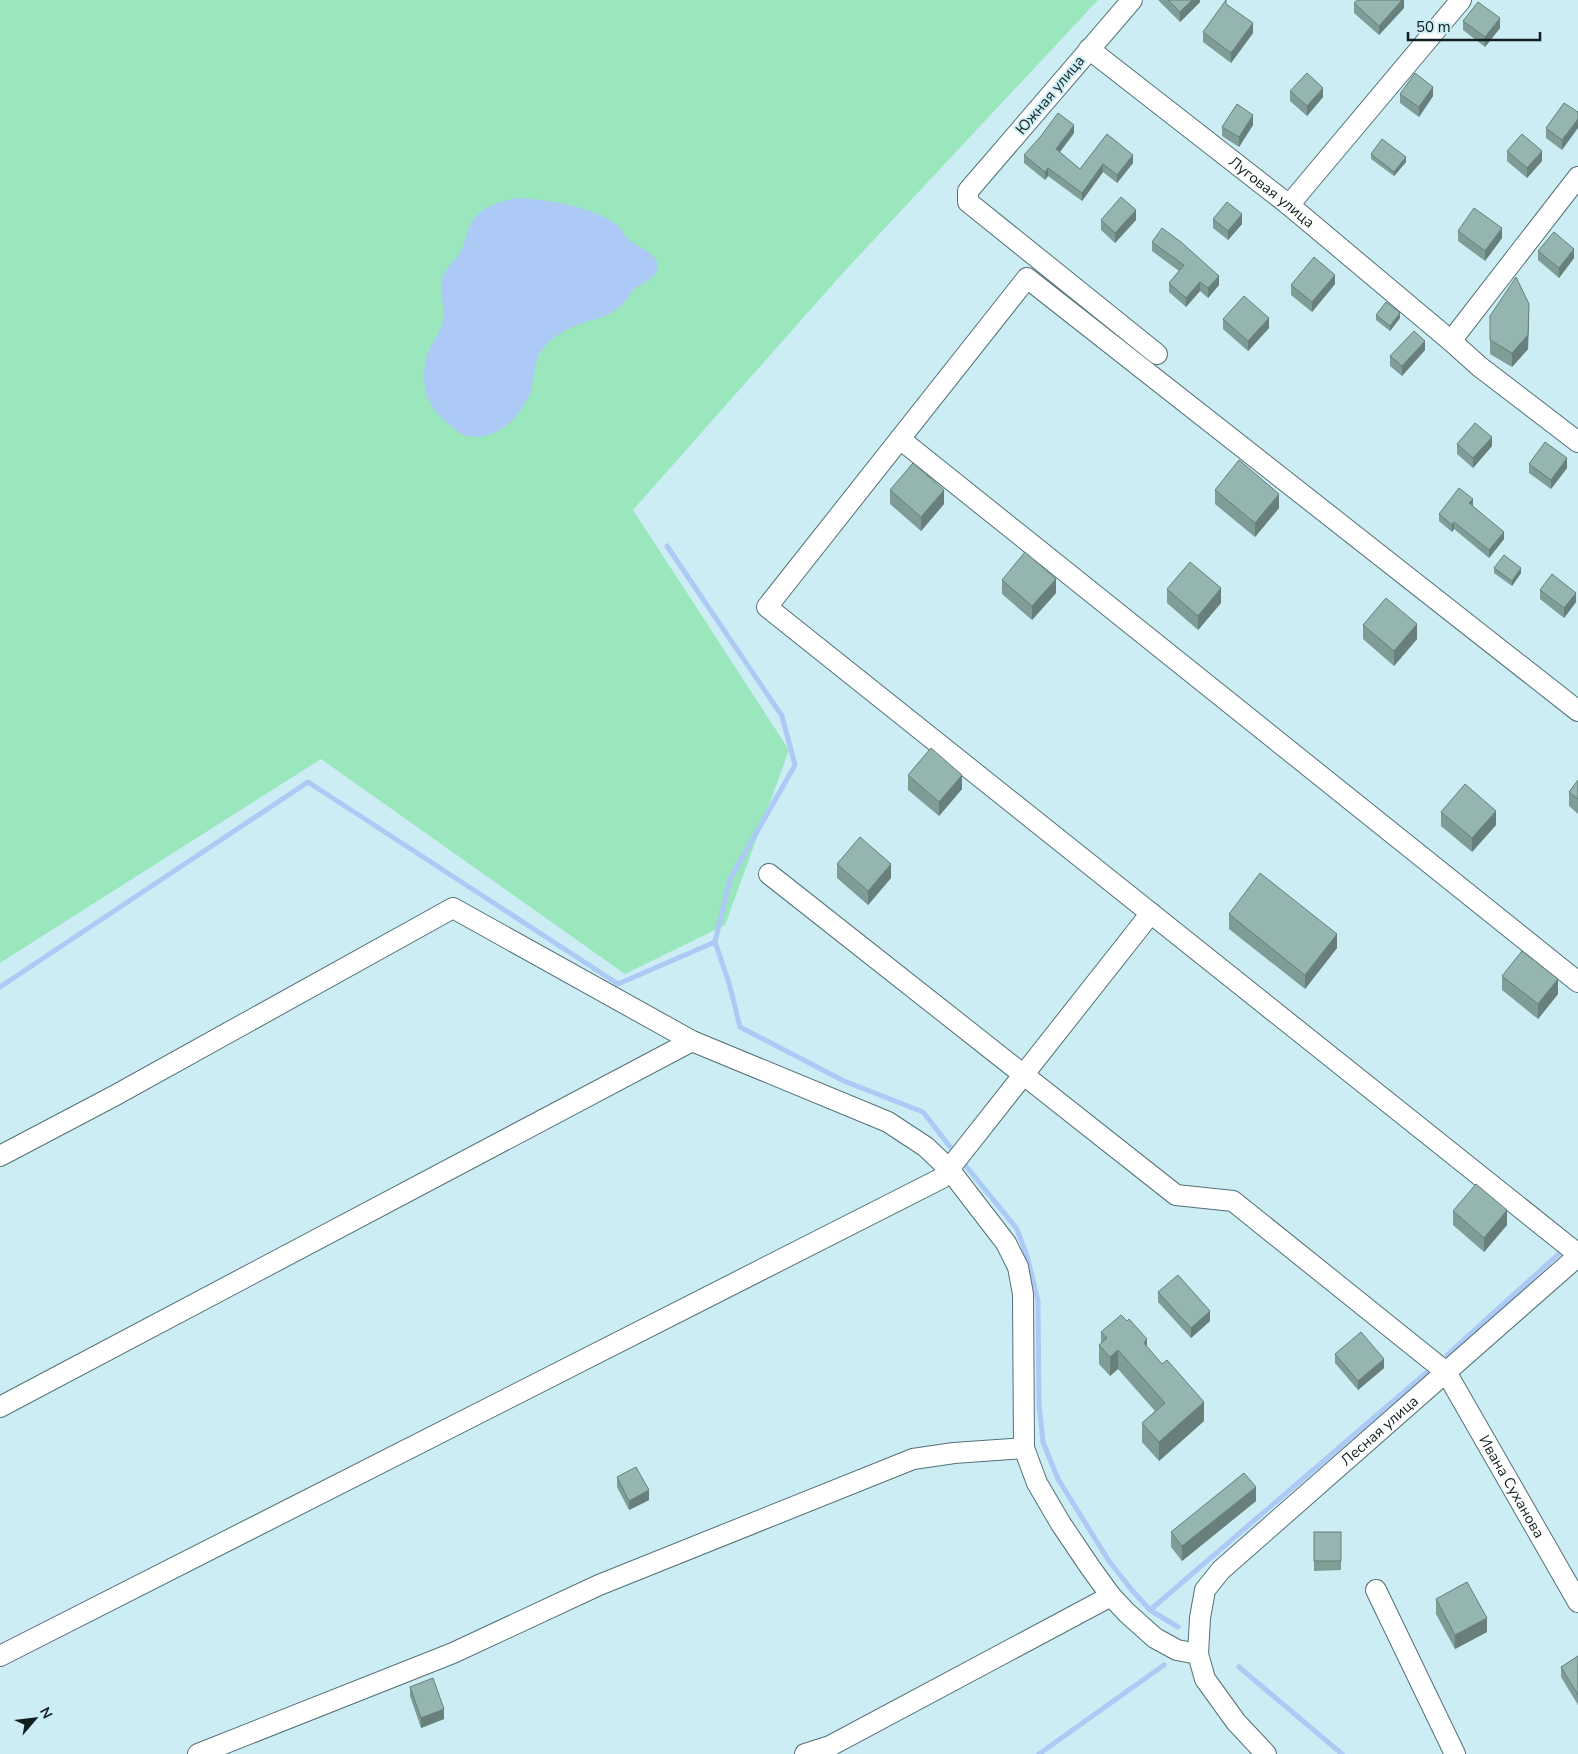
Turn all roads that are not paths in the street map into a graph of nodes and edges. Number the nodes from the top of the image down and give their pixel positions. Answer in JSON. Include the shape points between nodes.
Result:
{"nodes":[{"id":1,"x":1132,"y":0,"type":"edge"},
{"id":2,"x":1461,"y":0,"type":"edge"},
{"id":3,"x":1089,"y":49,"type":"junction"},
{"id":4,"x":1578,"y":178,"type":"edge"},
{"id":5,"x":1289,"y":205,"type":"junction"},
{"id":6,"x":1451,"y":341,"type":"junction"},
{"id":7,"x":1157,"y":354,"type":"dead end"},
{"id":8,"x":900,"y":439,"type":"junction"},
{"id":9,"x":1578,"y":442,"type":"edge"},
{"id":10,"x":1578,"y":711,"type":"edge"},
{"id":11,"x":769,"y":874,"type":"dead end"},
{"id":12,"x":1151,"y":913,"type":"junction"},
{"id":13,"x":1578,"y":982,"type":"edge"},
{"id":14,"x":692,"y":1041,"type":"junction"},
{"id":15,"x":1023,"y":1076,"type":"junction"},
{"id":16,"x":0,"y":1156,"type":"edge"},
{"id":17,"x":949,"y":1169,"type":"junction"},
{"id":18,"x":1578,"y":1255,"type":"edge"},
{"id":19,"x":1446,"y":1372,"type":"junction"},
{"id":20,"x":0,"y":1408,"type":"edge"},
{"id":21,"x":1024,"y":1448,"type":"junction"},
{"id":22,"x":1376,"y":1590,"type":"dead end"},
{"id":23,"x":1111,"y":1596,"type":"junction"},
{"id":24,"x":1578,"y":1602,"type":"edge"},
{"id":25,"x":1198,"y":1654,"type":"junction"},
{"id":26,"x":0,"y":1656,"type":"edge"},
{"id":27,"x":198,"y":1754,"type":"edge"},
{"id":28,"x":805,"y":1754,"type":"edge"},
{"id":29,"x":1266,"y":1754,"type":"edge"},
{"id":30,"x":1455,"y":1754,"type":"edge"}],
"edges":[{"from":1,"to":3,"type":"street","name":"Южная улица"},
{"from":2,"to":5,"type":"street"},
{"from":3,"to":5,"type":"street","name":"Луговая улица"},
{"from":3,"to":7,"type":"street","name":"Южная улица","via":[[968,191],[968,202]]},
{"from":4,"to":6,"type":"street"},
{"from":5,"to":6,"type":"street","name":"Луговая улица"},
{"from":6,"to":9,"type":"street","name":"Луговая улица"},
{"from":8,"to":10,"type":"street","via":[[1027,278]]},
{"from":8,"to":12,"type":"street","via":[[767,606]]},
{"from":8,"to":13,"type":"street"},
{"from":11,"to":15,"type":"street"},
{"from":12,"to":15,"type":"street"},
{"from":12,"to":18,"type":"street"},
{"from":14,"to":16,"type":"street","via":[[452,908]]},
{"from":14,"to":17,"type":"street","via":[[888,1122],[926,1147]]},
{"from":14,"to":20,"type":"street"},
{"from":15,"to":17,"type":"street"},
{"from":15,"to":19,"type":"street","via":[[1176,1195],[1233,1201]]},
{"from":17,"to":21,"type":"street","via":[[1006,1243],[1018,1267],[1023,1294]]},
{"from":17,"to":26,"type":"street","via":[[942,1178]]},
{"from":18,"to":19,"type":"street","name":"Лесная улица"},
{"from":19,"to":24,"type":"street","name":"Ивана Суханова"},
{"from":19,"to":25,"type":"street","name":"Лесная улица","via":[[1221,1570],[1206,1590]]},
{"from":21,"to":23,"type":"street","via":[[1038,1483],[1061,1524]]},
{"from":21,"to":27,"type":"street","via":[[913,1459],[599,1585],[453,1653]]},
{"from":22,"to":30,"type":"street"},
{"from":23,"to":25,"type":"street","via":[[1154,1638],[1176,1650]]},
{"from":23,"to":28,"type":"street","via":[[830,1746]]},
{"from":25,"to":29,"type":"street","name":"Лесная улица","via":[[1205,1679],[1236,1722]]}]}
